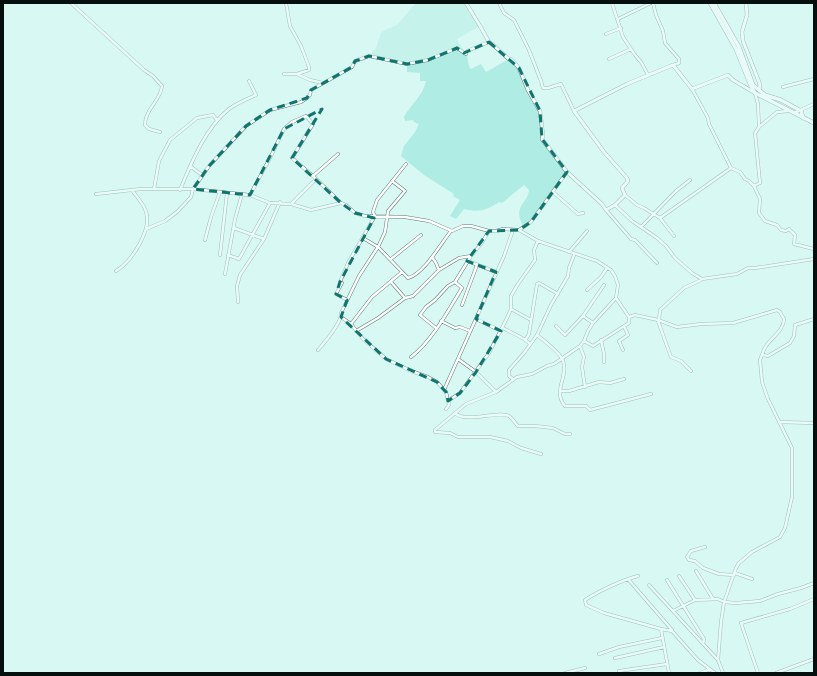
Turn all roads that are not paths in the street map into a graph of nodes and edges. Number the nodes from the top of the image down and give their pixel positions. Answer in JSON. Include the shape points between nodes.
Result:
{"nodes":[{"id":1,"x":71,"y":3,"type":"edge"},
{"id":2,"x":286,"y":3,"type":"edge"},
{"id":3,"x":466,"y":3,"type":"edge"},
{"id":4,"x":499,"y":3,"type":"edge"},
{"id":5,"x":612,"y":3,"type":"edge"},
{"id":6,"x":652,"y":3,"type":"edge"},
{"id":7,"x":746,"y":3,"type":"edge"},
{"id":8,"x":713,"y":4,"type":"edge"},
{"id":9,"x":618,"y":19,"type":"junction"},
{"id":10,"x":621,"y":28,"type":"junction"},
{"id":11,"x":606,"y":34,"type":"dead end"},
{"id":12,"x":489,"y":42,"type":"junction"},
{"id":13,"x":631,"y":48,"type":"junction"},
{"id":14,"x":609,"y":59,"type":"dead end"},
{"id":15,"x":673,"y":65,"type":"junction"},
{"id":16,"x":284,"y":74,"type":"dead end"},
{"id":17,"x":297,"y":74,"type":"junction"},
{"id":18,"x":648,"y":75,"type":"junction"},
{"id":19,"x":814,"y":79,"type":"edge"},
{"id":20,"x":249,"y":81,"type":"dead end"},
{"id":21,"x":324,"y":83,"type":"junction"},
{"id":22,"x":783,"y":87,"type":"dead end"},
{"id":23,"x":692,"y":89,"type":"junction"},
{"id":24,"x":759,"y":90,"type":"junction"},
{"id":25,"x":755,"y":93,"type":"junction"},
{"id":26,"x":814,"y":104,"type":"edge"},
{"id":27,"x":574,"y":110,"type":"junction"},
{"id":28,"x":799,"y":110,"type":"junction"},
{"id":29,"x":791,"y":112,"type":"junction"},
{"id":30,"x":803,"y":118,"type":"junction"},
{"id":31,"x":217,"y":120,"type":"junction"},
{"id":32,"x":814,"y":123,"type":"edge"},
{"id":33,"x":759,"y":127,"type":"junction"},
{"id":34,"x":160,"y":132,"type":"dead end"},
{"id":35,"x":338,"y":154,"type":"dead end"},
{"id":36,"x":406,"y":164,"type":"dead end"},
{"id":37,"x":190,"y":166,"type":"junction"},
{"id":38,"x":731,"y":168,"type":"junction"},
{"id":39,"x":567,"y":172,"type":"junction"},
{"id":40,"x":202,"y":174,"type":"junction"},
{"id":41,"x":315,"y":178,"type":"junction"},
{"id":42,"x":690,"y":180,"type":"dead end"},
{"id":43,"x":392,"y":181,"type":"junction"},
{"id":44,"x":754,"y":186,"type":"junction"},
{"id":45,"x":154,"y":189,"type":"junction"},
{"id":46,"x":193,"y":189,"type":"junction"},
{"id":47,"x":132,"y":190,"type":"junction"},
{"id":48,"x":180,"y":190,"type":"junction"},
{"id":49,"x":220,"y":192,"type":"junction"},
{"id":50,"x":553,"y":192,"type":"junction"},
{"id":51,"x":96,"y":194,"type":"dead end"},
{"id":52,"x":227,"y":194,"type":"junction"},
{"id":53,"x":242,"y":194,"type":"junction"},
{"id":54,"x":250,"y":195,"type":"junction"},
{"id":55,"x":625,"y":195,"type":"junction"},
{"id":56,"x":280,"y":202,"type":"junction"},
{"id":57,"x":270,"y":203,"type":"junction"},
{"id":58,"x":341,"y":203,"type":"junction"},
{"id":59,"x":291,"y":204,"type":"junction"},
{"id":60,"x":615,"y":205,"type":"junction"},
{"id":61,"x":606,"y":210,"type":"junction"},
{"id":62,"x":583,"y":213,"type":"dead end"},
{"id":63,"x":653,"y":214,"type":"junction"},
{"id":64,"x":375,"y":216,"type":"junction"},
{"id":65,"x":388,"y":217,"type":"junction"},
{"id":66,"x":660,"y":218,"type":"junction"},
{"id":67,"x":641,"y":227,"type":"junction"},
{"id":68,"x":234,"y":228,"type":"junction"},
{"id":69,"x":146,"y":229,"type":"junction"},
{"id":70,"x":513,"y":230,"type":"junction"},
{"id":71,"x":519,"y":230,"type":"junction"},
{"id":72,"x":452,"y":231,"type":"junction"},
{"id":73,"x":489,"y":231,"type":"junction"},
{"id":74,"x":587,"y":231,"type":"dead end"},
{"id":75,"x":253,"y":234,"type":"junction"},
{"id":76,"x":421,"y":235,"type":"dead end"},
{"id":77,"x":674,"y":236,"type":"dead end"},
{"id":78,"x":264,"y":238,"type":"junction"},
{"id":79,"x":363,"y":238,"type":"junction"},
{"id":80,"x":205,"y":240,"type":"dead end"},
{"id":81,"x":538,"y":241,"type":"junction"},
{"id":82,"x":378,"y":247,"type":"junction"},
{"id":83,"x":814,"y":249,"type":"edge"},
{"id":84,"x":569,"y":252,"type":"junction"},
{"id":85,"x":574,"y":254,"type":"junction"},
{"id":86,"x":228,"y":255,"type":"junction"},
{"id":87,"x":220,"y":256,"type":"dead end"},
{"id":88,"x":471,"y":256,"type":"junction"},
{"id":89,"x":432,"y":257,"type":"junction"},
{"id":90,"x":390,"y":259,"type":"junction"},
{"id":91,"x":814,"y":259,"type":"edge"},
{"id":92,"x":468,"y":261,"type":"junction"},
{"id":93,"x":657,"y":263,"type":"dead end"},
{"id":94,"x":477,"y":265,"type":"junction"},
{"id":95,"x":607,"y":268,"type":"junction"},
{"id":96,"x":439,"y":270,"type":"junction"},
{"id":97,"x":116,"y":271,"type":"dead end"},
{"id":98,"x":402,"y":272,"type":"junction"},
{"id":99,"x":496,"y":272,"type":"junction"},
{"id":100,"x":226,"y":274,"type":"dead end"},
{"id":101,"x":702,"y":280,"type":"junction"},
{"id":102,"x":391,"y":282,"type":"junction"},
{"id":103,"x":455,"y":282,"type":"junction"},
{"id":104,"x":604,"y":285,"type":"dead end"},
{"id":105,"x":587,"y":290,"type":"dead end"},
{"id":106,"x":558,"y":294,"type":"junction"},
{"id":107,"x":405,"y":298,"type":"junction"},
{"id":108,"x":616,"y":298,"type":"junction"},
{"id":109,"x":347,"y":300,"type":"junction"},
{"id":110,"x":238,"y":302,"type":"dead end"},
{"id":111,"x":462,"y":305,"type":"dead end"},
{"id":112,"x":511,"y":308,"type":"junction"},
{"id":113,"x":583,"y":316,"type":"junction"},
{"id":114,"x":341,"y":317,"type":"junction"},
{"id":115,"x":629,"y":317,"type":"junction"},
{"id":116,"x":476,"y":319,"type":"junction"},
{"id":117,"x":814,"y":319,"type":"edge"},
{"id":118,"x":531,"y":320,"type":"junction"},
{"id":119,"x":441,"y":321,"type":"junction"},
{"id":120,"x":659,"y":321,"type":"junction"},
{"id":121,"x":593,"y":323,"type":"junction"},
{"id":122,"x":351,"y":324,"type":"junction"},
{"id":123,"x":556,"y":326,"type":"dead end"},
{"id":124,"x":624,"y":326,"type":"junction"},
{"id":125,"x":436,"y":328,"type":"junction"},
{"id":126,"x":502,"y":329,"type":"junction"},
{"id":127,"x":470,"y":331,"type":"junction"},
{"id":128,"x":356,"y":332,"type":"junction"},
{"id":129,"x":537,"y":335,"type":"junction"},
{"id":130,"x":526,"y":339,"type":"junction"},
{"id":131,"x":602,"y":340,"type":"junction"},
{"id":132,"x":584,"y":341,"type":"junction"},
{"id":133,"x":530,"y":344,"type":"junction"},
{"id":134,"x":580,"y":346,"type":"junction"},
{"id":135,"x":318,"y":350,"type":"dead end"},
{"id":136,"x":623,"y":350,"type":"dead end"},
{"id":137,"x":763,"y":356,"type":"junction"},
{"id":138,"x":411,"y":357,"type":"dead end"},
{"id":139,"x":458,"y":359,"type":"junction"},
{"id":140,"x":563,"y":359,"type":"junction"},
{"id":141,"x":604,"y":362,"type":"dead end"},
{"id":142,"x":691,"y":371,"type":"dead end"},
{"id":143,"x":476,"y":372,"type":"junction"},
{"id":144,"x":513,"y":379,"type":"junction"},
{"id":145,"x":624,"y":379,"type":"dead end"},
{"id":146,"x":585,"y":387,"type":"junction"},
{"id":147,"x":444,"y":390,"type":"junction"},
{"id":148,"x":560,"y":391,"type":"junction"},
{"id":149,"x":496,"y":392,"type":"junction"},
{"id":150,"x":651,"y":394,"type":"dead end"},
{"id":151,"x":448,"y":401,"type":"junction"},
{"id":152,"x":446,"y":409,"type":"dead end"},
{"id":153,"x":455,"y":413,"type":"junction"},
{"id":154,"x":779,"y":422,"type":"junction"},
{"id":155,"x":814,"y":423,"type":"edge"},
{"id":156,"x":570,"y":434,"type":"dead end"},
{"id":157,"x":541,"y":454,"type":"dead end"},
{"id":158,"x":705,"y":547,"type":"dead end"},
{"id":159,"x":696,"y":571,"type":"dead end"},
{"id":160,"x":734,"y":574,"type":"junction"},
{"id":161,"x":638,"y":576,"type":"dead end"},
{"id":162,"x":679,"y":576,"type":"dead end"},
{"id":163,"x":628,"y":579,"type":"junction"},
{"id":164,"x":752,"y":579,"type":"dead end"},
{"id":165,"x":667,"y":580,"type":"dead end"},
{"id":166,"x":814,"y":583,"type":"edge"},
{"id":167,"x":650,"y":584,"type":"dead end"},
{"id":168,"x":713,"y":599,"type":"junction"},
{"id":169,"x":814,"y":599,"type":"edge"},
{"id":170,"x":695,"y":600,"type":"junction"},
{"id":171,"x":724,"y":602,"type":"junction"},
{"id":172,"x":684,"y":605,"type":"junction"},
{"id":173,"x":672,"y":611,"type":"junction"},
{"id":174,"x":661,"y":629,"type":"junction"},
{"id":175,"x":672,"y":631,"type":"junction"},
{"id":176,"x":662,"y":638,"type":"junction"},
{"id":177,"x":703,"y":645,"type":"junction"},
{"id":178,"x":664,"y":647,"type":"junction"},
{"id":179,"x":599,"y":654,"type":"dead end"},
{"id":180,"x":615,"y":658,"type":"dead end"},
{"id":181,"x":814,"y":658,"type":"edge"},
{"id":182,"x":718,"y":660,"type":"junction"},
{"id":183,"x":667,"y":664,"type":"junction"},
{"id":184,"x":585,"y":668,"type":"dead end"},
{"id":185,"x":710,"y":669,"type":"junction"},
{"id":186,"x":619,"y":671,"type":"dead end"},
{"id":187,"x":565,"y":673,"type":"edge"},
{"id":188,"x":669,"y":673,"type":"edge"},
{"id":189,"x":700,"y":673,"type":"edge"},
{"id":190,"x":715,"y":673,"type":"edge"},
{"id":191,"x":723,"y":673,"type":"edge"},
{"id":192,"x":758,"y":673,"type":"edge"},
{"id":193,"x":776,"y":673,"type":"edge"}],
"edges":[{"from":1,"to":34,"type":"street","via":[[162,86],[145,118],[145,126]]},
{"from":2,"to":17,"type":"street","via":[[290,26],[302,46],[309,67],[309,70]]},
{"from":3,"to":12,"type":"street"},
{"from":4,"to":27,"type":"street","via":[[504,13],[514,20],[529,50],[543,88],[561,84]]},
{"from":5,"to":9,"type":"street"},
{"from":6,"to":9,"type":"street"},
{"from":6,"to":15,"type":"street","via":[[665,43],[678,59],[679,63]]},
{"from":7,"to":24,"type":"street","via":[[747,15],[742,32],[760,82]]},
{"from":8,"to":24,"type":"main road","via":[[739,47],[753,85]]},
{"from":8,"to":25,"type":"main road"},
{"from":9,"to":10,"type":"street"},
{"from":10,"to":11,"type":"street"},
{"from":10,"to":13,"type":"street","via":[[623,37]]},
{"from":12,"to":21,"type":"street","via":[[466,54],[457,48],[428,60],[407,64],[369,56],[355,61],[352,67]]},
{"from":12,"to":39,"type":"street","via":[[511,58],[519,68],[540,111],[542,139]]},
{"from":13,"to":14,"type":"street"},
{"from":13,"to":18,"type":"street"},
{"from":15,"to":18,"type":"street"},
{"from":15,"to":23,"type":"street"},
{"from":16,"to":17,"type":"street"},
{"from":17,"to":21,"type":"street"},
{"from":18,"to":27,"type":"street"},
{"from":19,"to":22,"type":"street"},
{"from":20,"to":31,"type":"street","via":[[256,95],[230,109]]},
{"from":21,"to":40,"type":"street","via":[[311,90],[310,95],[301,102],[270,110],[246,126]]},
{"from":23,"to":25,"type":"street","via":[[728,76]]},
{"from":23,"to":38,"type":"street"},
{"from":24,"to":28,"type":"main road"},
{"from":25,"to":29,"type":"main road"},
{"from":25,"to":33,"type":"street"},
{"from":26,"to":28,"type":"street"},
{"from":27,"to":55,"type":"street","via":[[604,152],[627,178],[628,181],[622,188]]},
{"from":28,"to":29,"type":"street"},
{"from":28,"to":30,"type":"main road"},
{"from":29,"to":30,"type":"main road"},
{"from":29,"to":33,"type":"street","via":[[777,112]]},
{"from":30,"to":32,"type":"main road"},
{"from":31,"to":37,"type":"street"},
{"from":31,"to":45,"type":"street","via":[[213,115],[197,118],[170,140],[159,161]]},
{"from":33,"to":44,"type":"street","via":[[754,135],[760,183]]},
{"from":35,"to":41,"type":"street"},
{"from":36,"to":43,"type":"street"},
{"from":37,"to":40,"type":"street"},
{"from":37,"to":48,"type":"street"},
{"from":38,"to":44,"type":"street","via":[[740,172]]},
{"from":38,"to":66,"type":"street"},
{"from":39,"to":50,"type":"street"},
{"from":39,"to":61,"type":"street"},
{"from":40,"to":46,"type":"street"},
{"from":41,"to":54,"type":"street","via":[[292,158],[313,124],[306,116],[284,129]]},
{"from":41,"to":58,"type":"street"},
{"from":41,"to":59,"type":"street"},
{"from":42,"to":63,"type":"street"},
{"from":43,"to":64,"type":"street","via":[[377,200],[373,212]]},
{"from":43,"to":65,"type":"street","via":[[405,190],[388,211]]},
{"from":44,"to":83,"type":"street","via":[[760,199],[759,213],[765,221],[777,225],[781,230],[789,230],[795,235],[794,244]]},
{"from":45,"to":47,"type":"street"},
{"from":45,"to":48,"type":"street"},
{"from":46,"to":48,"type":"street"},
{"from":46,"to":49,"type":"street"},
{"from":46,"to":69,"type":"street","via":[[191,197],[177,212],[165,221]]},
{"from":47,"to":51,"type":"street"},
{"from":47,"to":69,"type":"street","via":[[146,210]]},
{"from":49,"to":52,"type":"street"},
{"from":49,"to":80,"type":"street"},
{"from":50,"to":62,"type":"street","via":[[578,214]]},
{"from":50,"to":71,"type":"street","via":[[531,222]]},
{"from":52,"to":53,"type":"street"},
{"from":52,"to":87,"type":"street"},
{"from":53,"to":54,"type":"street"},
{"from":53,"to":68,"type":"street"},
{"from":54,"to":57,"type":"street"},
{"from":55,"to":60,"type":"street"},
{"from":55,"to":63,"type":"street"},
{"from":56,"to":57,"type":"street"},
{"from":56,"to":59,"type":"street"},
{"from":56,"to":78,"type":"street"},
{"from":57,"to":75,"type":"street"},
{"from":58,"to":59,"type":"street","via":[[311,210]]},
{"from":58,"to":64,"type":"street","via":[[355,213]]},
{"from":60,"to":61,"type":"street"},
{"from":60,"to":67,"type":"street"},
{"from":61,"to":93,"type":"street","via":[[630,239],[635,240]]},
{"from":63,"to":66,"type":"street"},
{"from":63,"to":67,"type":"street"},
{"from":64,"to":65,"type":"street"},
{"from":64,"to":79,"type":"street"},
{"from":65,"to":72,"type":"street","via":[[428,221]]},
{"from":65,"to":82,"type":"street"},
{"from":66,"to":77,"type":"street"},
{"from":67,"to":101,"type":"street","via":[[657,238],[675,258]]},
{"from":68,"to":75,"type":"street"},
{"from":68,"to":86,"type":"street"},
{"from":69,"to":97,"type":"street","via":[[144,237],[128,261]]},
{"from":70,"to":71,"type":"street"},
{"from":70,"to":73,"type":"street"},
{"from":70,"to":99,"type":"street"},
{"from":71,"to":81,"type":"street"},
{"from":72,"to":73,"type":"street","via":[[463,226]]},
{"from":72,"to":89,"type":"street"},
{"from":73,"to":88,"type":"street"},
{"from":74,"to":84,"type":"street"},
{"from":75,"to":78,"type":"street"},
{"from":75,"to":86,"type":"street","via":[[239,258]]},
{"from":76,"to":90,"type":"street"},
{"from":78,"to":110,"type":"street","via":[[240,275],[237,286]]},
{"from":79,"to":82,"type":"street"},
{"from":79,"to":109,"type":"street","via":[[348,263],[336,294]]},
{"from":81,"to":84,"type":"street"},
{"from":81,"to":112,"type":"street","via":[[534,250],[535,260],[511,296]]},
{"from":82,"to":90,"type":"street"},
{"from":82,"to":109,"type":"street"},
{"from":84,"to":85,"type":"street"},
{"from":85,"to":95,"type":"street","via":[[597,261]]},
{"from":85,"to":106,"type":"street","via":[[568,268],[568,276]]},
{"from":86,"to":100,"type":"street"},
{"from":88,"to":92,"type":"street"},
{"from":88,"to":96,"type":"street","via":[[459,258]]},
{"from":89,"to":96,"type":"street"},
{"from":89,"to":98,"type":"street","via":[[412,277],[408,278]]},
{"from":90,"to":98,"type":"street"},
{"from":91,"to":101,"type":"street","via":[[748,268],[738,274]]},
{"from":92,"to":94,"type":"street"},
{"from":92,"to":103,"type":"street"},
{"from":94,"to":99,"type":"street"},
{"from":94,"to":111,"type":"street"},
{"from":95,"to":105,"type":"street"},
{"from":95,"to":108,"type":"street","via":[[615,276],[618,285]]},
{"from":96,"to":107,"type":"street","via":[[413,296]]},
{"from":98,"to":102,"type":"street"},
{"from":99,"to":116,"type":"street"},
{"from":101,"to":120,"type":"street","via":[[684,288],[660,310]]},
{"from":102,"to":107,"type":"street"},
{"from":102,"to":122,"type":"street","via":[[372,297]]},
{"from":103,"to":119,"type":"street","via":[[462,288]]},
{"from":103,"to":125,"type":"street","via":[[420,315]]},
{"from":104,"to":113,"type":"street"},
{"from":106,"to":118,"type":"street","via":[[537,284]]},
{"from":106,"to":129,"type":"street"},
{"from":107,"to":128,"type":"street"},
{"from":108,"to":115,"type":"street"},
{"from":108,"to":121,"type":"street"},
{"from":109,"to":114,"type":"street"},
{"from":112,"to":118,"type":"street"},
{"from":112,"to":126,"type":"street"},
{"from":113,"to":121,"type":"street"},
{"from":113,"to":123,"type":"street","via":[[565,335]]},
{"from":114,"to":122,"type":"street"},
{"from":114,"to":135,"type":"street","via":[[331,335]]},
{"from":115,"to":120,"type":"street","via":[[635,314]]},
{"from":115,"to":124,"type":"street","via":[[630,323]]},
{"from":116,"to":126,"type":"street"},
{"from":116,"to":127,"type":"street"},
{"from":117,"to":137,"type":"street","via":[[795,325],[794,336],[787,346]]},
{"from":118,"to":130,"type":"street"},
{"from":119,"to":125,"type":"street"},
{"from":119,"to":127,"type":"street","via":[[455,328]]},
{"from":120,"to":137,"type":"street","via":[[677,327],[733,323],[777,310],[782,314],[784,322],[765,347]]},
{"from":120,"to":142,"type":"street","via":[[671,357],[681,361]]},
{"from":121,"to":132,"type":"street"},
{"from":122,"to":128,"type":"street"},
{"from":124,"to":131,"type":"street"},
{"from":124,"to":136,"type":"street","via":[[628,335],[619,341]]},
{"from":125,"to":138,"type":"street"},
{"from":126,"to":130,"type":"street"},
{"from":126,"to":143,"type":"street"},
{"from":127,"to":139,"type":"street"},
{"from":128,"to":147,"type":"street","via":[[386,359],[428,377]]},
{"from":129,"to":133,"type":"street"},
{"from":129,"to":140,"type":"street"},
{"from":130,"to":133,"type":"street"},
{"from":131,"to":132,"type":"street","via":[[593,346]]},
{"from":131,"to":141,"type":"street"},
{"from":132,"to":134,"type":"street"},
{"from":133,"to":144,"type":"street","via":[[510,370]]},
{"from":134,"to":140,"type":"street"},
{"from":134,"to":146,"type":"street","via":[[584,357],[582,367]]},
{"from":137,"to":154,"type":"street","via":[[760,360],[762,382]]},
{"from":139,"to":143,"type":"street"},
{"from":139,"to":147,"type":"street"},
{"from":140,"to":144,"type":"street","via":[[532,374]]},
{"from":140,"to":148,"type":"street"},
{"from":143,"to":149,"type":"street"},
{"from":143,"to":151,"type":"street","via":[[460,393]]},
{"from":144,"to":149,"type":"street"},
{"from":145,"to":146,"type":"street","via":[[610,383],[599,382]]},
{"from":146,"to":148,"type":"street"},
{"from":147,"to":151,"type":"street"},
{"from":148,"to":150,"type":"street","via":[[565,406],[586,406],[590,410]]},
{"from":149,"to":153,"type":"street","via":[[466,404]]},
{"from":151,"to":152,"type":"street"},
{"from":153,"to":156,"type":"street","via":[[466,417],[505,415],[518,426],[553,428]]},
{"from":153,"to":157,"type":"street","via":[[435,432],[450,433],[458,437],[490,437]]},
{"from":154,"to":155,"type":"street"},
{"from":154,"to":160,"type":"street","via":[[792,448],[792,497],[786,528],[780,537],[761,546],[739,563]]},
{"from":158,"to":160,"type":"street","via":[[691,551],[687,557],[689,560],[719,574]]},
{"from":159,"to":168,"type":"street"},
{"from":160,"to":164,"type":"street"},
{"from":160,"to":171,"type":"street"},
{"from":161,"to":163,"type":"street"},
{"from":162,"to":170,"type":"street"},
{"from":163,"to":174,"type":"street","via":[[585,600],[586,605],[604,613]]},
{"from":163,"to":175,"type":"street"},
{"from":165,"to":172,"type":"street"},
{"from":166,"to":171,"type":"street","via":[[760,601]]},
{"from":167,"to":173,"type":"street"},
{"from":168,"to":170,"type":"street"},
{"from":168,"to":171,"type":"street","via":[[718,598]]},
{"from":169,"to":192,"type":"street","via":[[790,609],[741,623]]},
{"from":170,"to":172,"type":"street"},
{"from":171,"to":182,"type":"street"},
{"from":172,"to":173,"type":"street"},
{"from":172,"to":177,"type":"street","via":[[704,639]]},
{"from":173,"to":177,"type":"street"},
{"from":174,"to":175,"type":"street"},
{"from":174,"to":176,"type":"street"},
{"from":175,"to":185,"type":"street","via":[[698,660]]},
{"from":176,"to":178,"type":"street"},
{"from":176,"to":179,"type":"street"},
{"from":177,"to":182,"type":"street"},
{"from":178,"to":180,"type":"street"},
{"from":178,"to":183,"type":"street"},
{"from":181,"to":193,"type":"street"},
{"from":182,"to":191,"type":"street"},
{"from":183,"to":186,"type":"street"},
{"from":183,"to":188,"type":"street"},
{"from":184,"to":187,"type":"street"},
{"from":185,"to":189,"type":"street"},
{"from":185,"to":190,"type":"street"}]}
